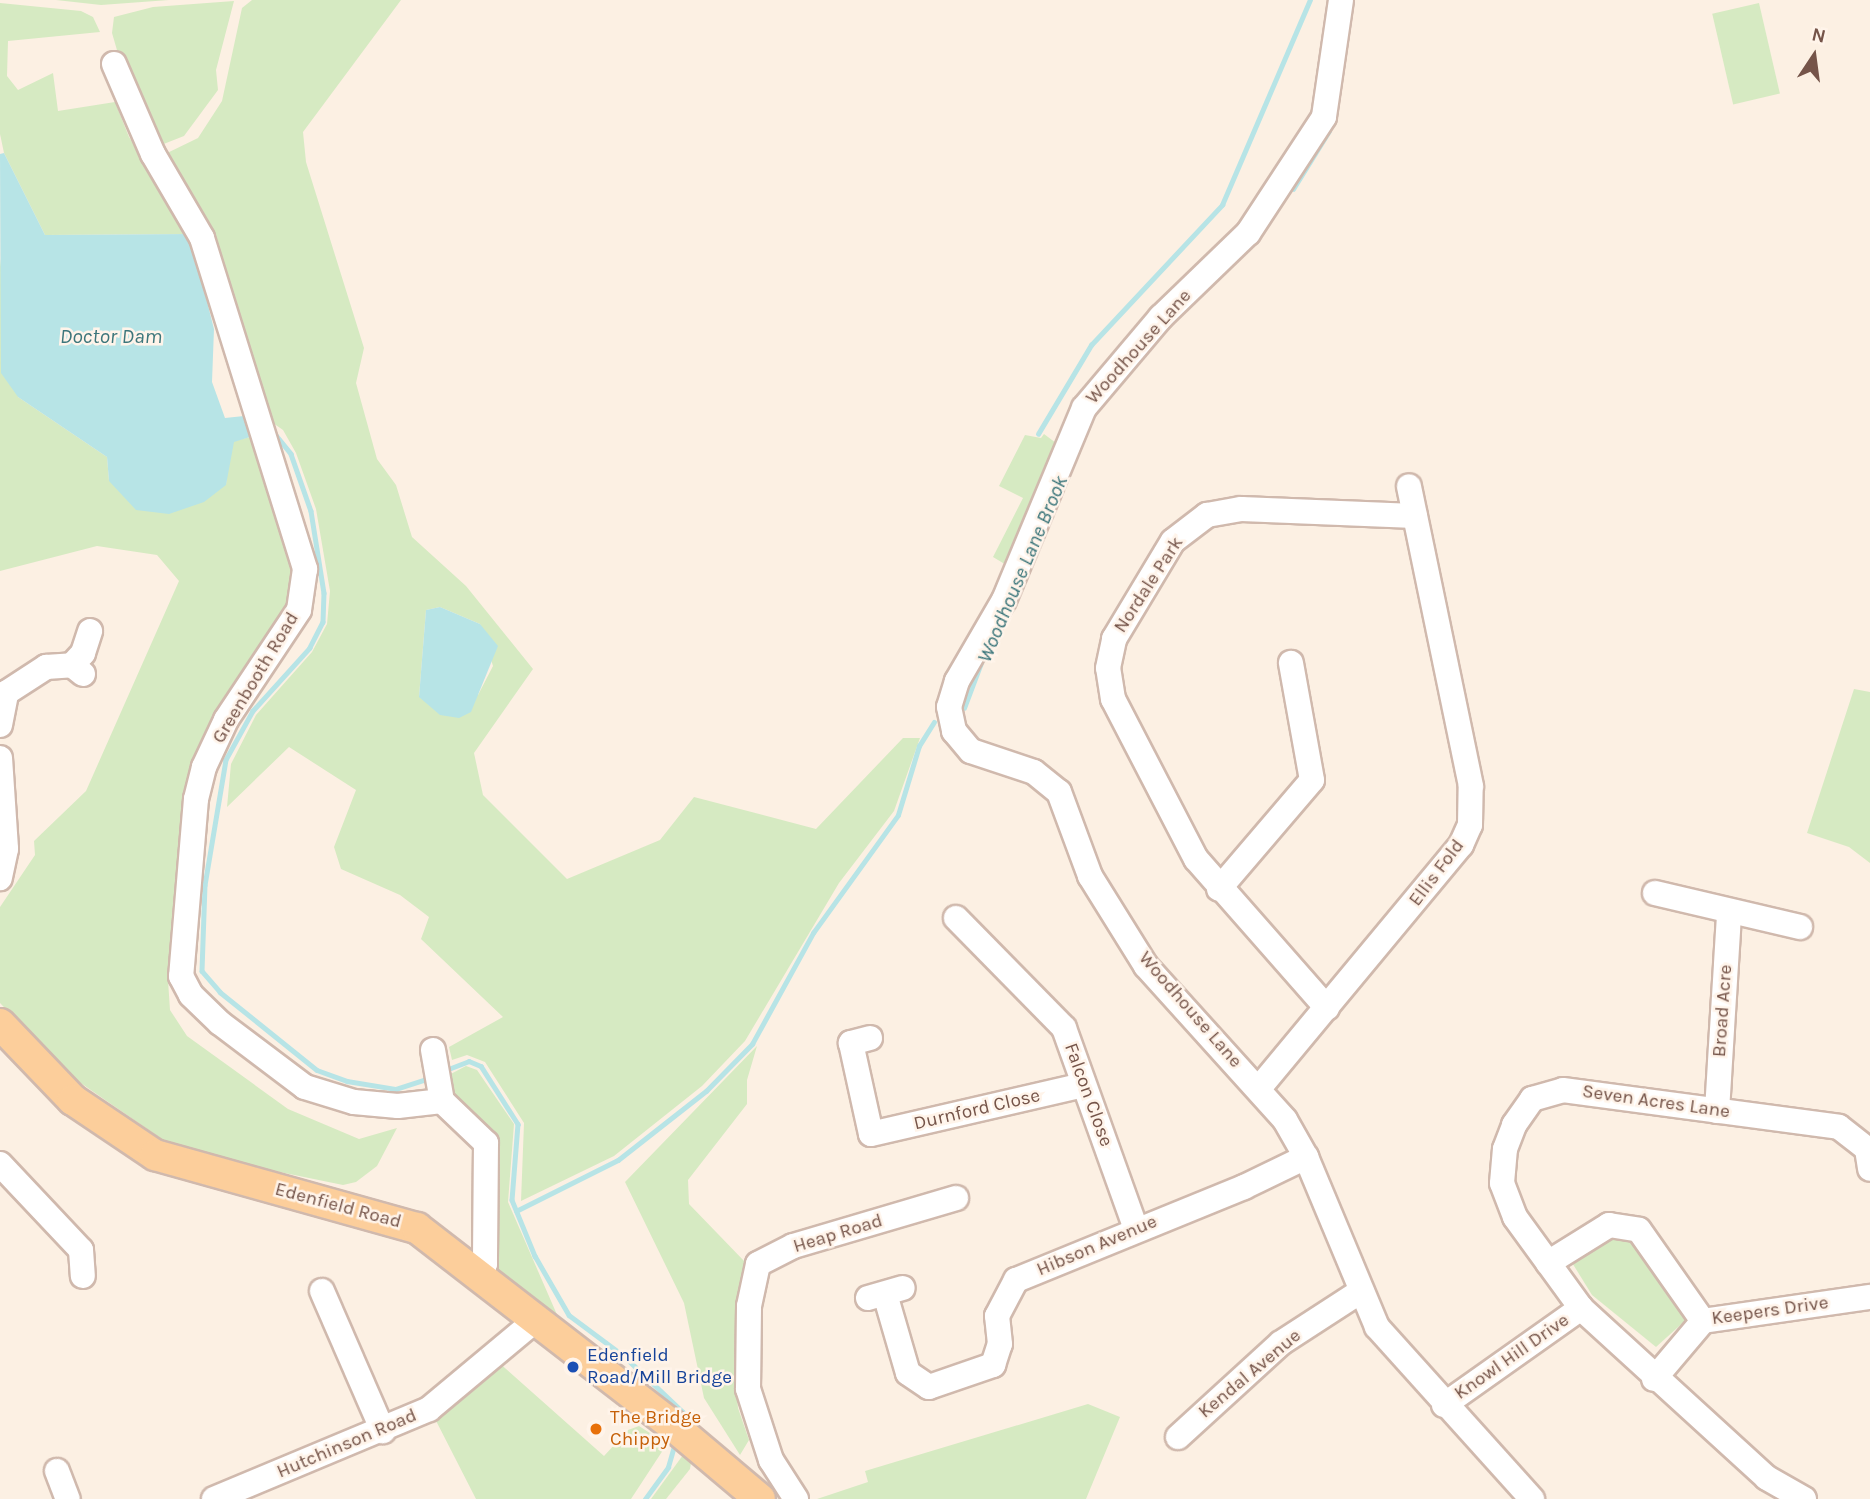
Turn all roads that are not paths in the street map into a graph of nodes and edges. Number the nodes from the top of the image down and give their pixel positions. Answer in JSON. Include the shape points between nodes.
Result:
{"nodes":[{"id":1,"x":1340,"y":0,"type":"edge"},
{"id":2,"x":114,"y":65,"type":"dead end"},
{"id":3,"x":1409,"y":486,"type":"dead end"},
{"id":4,"x":1415,"y":516,"type":"junction"},
{"id":5,"x":90,"y":631,"type":"dead end"},
{"id":6,"x":1287,"y":675,"type":"dead end"},
{"id":7,"x":3,"y":692,"type":"edge"},
{"id":8,"x":0,"y":725,"type":"edge"},
{"id":9,"x":0,"y":758,"type":"edge"},
{"id":10,"x":0,"y":878,"type":"edge"},
{"id":11,"x":1219,"y":889,"type":"junction"},
{"id":12,"x":1655,"y":893,"type":"dead end"},
{"id":13,"x":1729,"y":912,"type":"junction"},
{"id":14,"x":956,"y":917,"type":"dead end"},
{"id":15,"x":1800,"y":926,"type":"dead end"},
{"id":16,"x":1327,"y":1008,"type":"junction"},
{"id":17,"x":0,"y":1024,"type":"edge"},
{"id":18,"x":870,"y":1038,"type":"dead end"},
{"id":19,"x":433,"y":1050,"type":"dead end"},
{"id":20,"x":1083,"y":1085,"type":"junction"},
{"id":21,"x":1260,"y":1087,"type":"junction"},
{"id":22,"x":442,"y":1101,"type":"junction"},
{"id":23,"x":1717,"y":1111,"type":"junction"},
{"id":24,"x":1306,"y":1157,"type":"junction"},
{"id":25,"x":0,"y":1164,"type":"edge"},
{"id":26,"x":1870,"y":1169,"type":"edge"},
{"id":27,"x":956,"y":1198,"type":"dead end"},
{"id":28,"x":1136,"y":1228,"type":"junction"},
{"id":29,"x":1548,"y":1263,"type":"junction"},
{"id":30,"x":476,"y":1275,"type":"junction"},
{"id":31,"x":83,"y":1276,"type":"dead end"},
{"id":32,"x":323,"y":1291,"type":"dead end"},
{"id":33,"x":1361,"y":1291,"type":"junction"},
{"id":34,"x":885,"y":1293,"type":"dead end"},
{"id":35,"x":1870,"y":1297,"type":"edge"},
{"id":36,"x":1581,"y":1308,"type":"junction"},
{"id":37,"x":536,"y":1320,"type":"junction"},
{"id":38,"x":1703,"y":1321,"type":"junction"},
{"id":39,"x":1654,"y":1379,"type":"junction"},
{"id":40,"x":1444,"y":1405,"type":"junction"},
{"id":41,"x":383,"y":1431,"type":"junction"},
{"id":42,"x":1178,"y":1437,"type":"dead end"},
{"id":43,"x":57,"y":1471,"type":"dead end"},
{"id":44,"x":68,"y":1499,"type":"edge"},
{"id":45,"x":214,"y":1499,"type":"edge"},
{"id":46,"x":760,"y":1499,"type":"edge"},
{"id":47,"x":796,"y":1499,"type":"edge"},
{"id":48,"x":1532,"y":1499,"type":"edge"},
{"id":49,"x":1804,"y":1499,"type":"edge"}],
"edges":[{"from":1,"to":21,"type":"street","name":"Woodhouse Lane","via":[[1324,117],[1248,233],[1161,317],[1084,408],[1004,600],[957,681],[949,707],[954,731],[971,751],[1053,783],[1090,876],[1146,965],[1209,1038]]},
{"from":2,"to":22,"type":"street","name":"Greenbooth Road","via":[[153,153],[202,238],[305,569],[299,610],[226,720],[204,767],[196,799],[181,976],[191,995],[220,1023],[306,1087],[354,1102],[398,1106]]},
{"from":3,"to":4,"type":"street","name":"Ellis Fold"},
{"from":4,"to":11,"type":"street","name":"Nordale Park","via":[[1241,509],[1207,515],[1173,541],[1114,639],[1108,668],[1113,699],[1174,821]]},
{"from":4,"to":16,"type":"street","name":"Ellis Fold","via":[[1471,786],[1471,825],[1461,845]]},
{"from":5,"to":7,"type":"street","via":[[77,669],[46,667]]},
{"from":6,"to":11,"type":"street","via":[[1312,780]]},
{"from":7,"to":8,"type":"street"},
{"from":9,"to":10,"type":"street","via":[[6,849]]},
{"from":11,"to":16,"type":"street","name":"Nordale Park"},
{"from":12,"to":13,"type":"street"},
{"from":13,"to":15,"type":"street"},
{"from":13,"to":23,"type":"street","name":"Broad Acre"},
{"from":14,"to":20,"type":"street","name":"Falcon Close","via":[[1064,1028]]},
{"from":16,"to":21,"type":"street","name":"Ellis Fold"},
{"from":17,"to":30,"type":"main road","name":"Edenfield Road","via":[[73,1100],[137,1146],[203,1172],[403,1222]]},
{"from":18,"to":20,"type":"street","name":"Durnford Close","via":[[851,1043],[860,1137]]},
{"from":19,"to":22,"type":"street"},
{"from":20,"to":28,"type":"street","name":"Falcon Close"},
{"from":21,"to":24,"type":"street","name":"Woodhouse Lane"},
{"from":22,"to":30,"type":"street","via":[[486,1143],[485,1264]]},
{"from":23,"to":26,"type":"street","name":"Seven Acres Lane","via":[[1839,1127],[1867,1149]]},
{"from":23,"to":29,"type":"street","name":"Seven Acres Lane","via":[[1563,1090],[1532,1099],[1505,1149],[1502,1183],[1515,1217]]},
{"from":24,"to":28,"type":"street","name":"Hibson Avenue","via":[[1244,1187]]},
{"from":24,"to":33,"type":"street","name":"Woodhouse Lane"},
{"from":25,"to":31,"type":"street","via":[[81,1250]]},
{"from":27,"to":47,"type":"street","name":"Heap Road","via":[[793,1245],[758,1264],[749,1306],[748,1389],[771,1460]]},
{"from":28,"to":34,"type":"street","name":"Hibson Avenue","via":[[1016,1280],[998,1315],[1000,1344],[993,1365],[929,1387],[908,1373]]},
{"from":29,"to":36,"type":"street","name":"Seven Acres Lane"},
{"from":29,"to":38,"type":"street","via":[[1609,1225],[1639,1230]]},
{"from":30,"to":37,"type":"main road","name":"Edenfield Road"},
{"from":32,"to":41,"type":"street"},
{"from":33,"to":40,"type":"street","name":"Woodhouse Lane","via":[[1377,1327]]},
{"from":33,"to":42,"type":"street","name":"Kendal Avenue","via":[[1281,1343]]},
{"from":35,"to":38,"type":"street","name":"Keepers Drive"},
{"from":36,"to":39,"type":"street","name":"Seven Acres Lane"},
{"from":36,"to":40,"type":"street","name":"Knowl Hill Drive"},
{"from":37,"to":41,"type":"street","name":"Hutchinson Road","via":[[429,1409]]},
{"from":37,"to":46,"type":"main road","name":"Edenfield Road"},
{"from":38,"to":39,"type":"street","name":"Keepers Drive"},
{"from":39,"to":49,"type":"street","name":"Seven Acres Lane","via":[[1767,1478]]},
{"from":40,"to":48,"type":"street","name":"Woodhouse Lane"},
{"from":41,"to":45,"type":"street","name":"Hutchinson Road"},
{"from":43,"to":44,"type":"street"}]}
